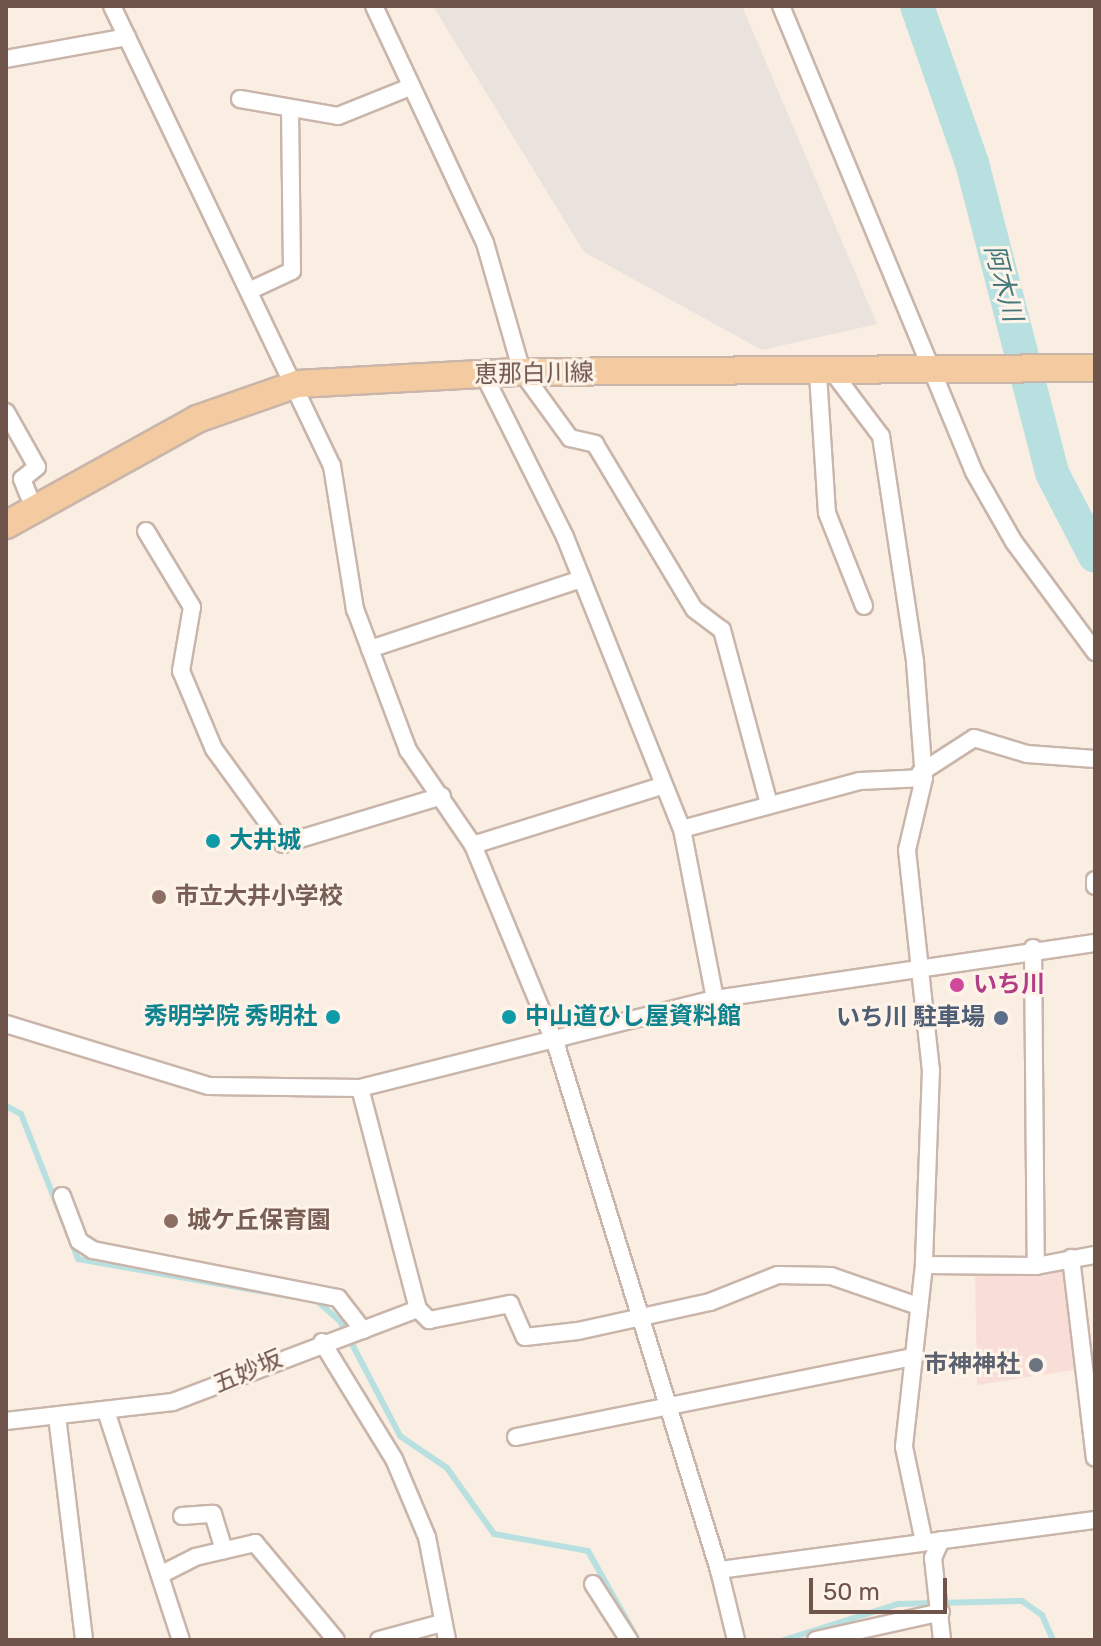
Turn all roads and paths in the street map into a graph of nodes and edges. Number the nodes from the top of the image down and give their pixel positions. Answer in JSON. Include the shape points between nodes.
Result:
{"nodes":[{"id":1,"x":112,"y":6,"type":"edge"},
{"id":2,"x":374,"y":6,"type":"edge"},
{"id":3,"x":781,"y":6,"type":"edge"},
{"id":4,"x":127,"y":37,"type":"junction"},
{"id":5,"x":6,"y":59,"type":"edge"},
{"id":6,"x":410,"y":87,"type":"junction"},
{"id":7,"x":240,"y":99,"type":"dead end"},
{"id":8,"x":290,"y":108,"type":"junction"},
{"id":9,"x":251,"y":290,"type":"junction"},
{"id":10,"x":1095,"y":368,"type":"edge"},
{"id":11,"x":522,"y":372,"type":"junction"},
{"id":12,"x":827,"y":374,"type":"junction"},
{"id":13,"x":931,"y":374,"type":"junction"},
{"id":14,"x":484,"y":375,"type":"junction"},
{"id":15,"x":297,"y":384,"type":"junction"},
{"id":16,"x":6,"y":412,"type":"edge"},
{"id":17,"x":29,"y":496,"type":"dead end"},
{"id":18,"x":6,"y":525,"type":"edge"},
{"id":19,"x":146,"y":531,"type":"dead end"},
{"id":20,"x":582,"y":579,"type":"junction"},
{"id":21,"x":864,"y":606,"type":"dead end"},
{"id":22,"x":370,"y":649,"type":"junction"},
{"id":23,"x":1095,"y":652,"type":"edge"},
{"id":24,"x":1095,"y":759,"type":"edge"},
{"id":25,"x":922,"y":776,"type":"junction"},
{"id":26,"x":661,"y":786,"type":"junction"},
{"id":27,"x":442,"y":796,"type":"junction"},
{"id":28,"x":769,"y":804,"type":"junction"},
{"id":29,"x":682,"y":829,"type":"junction"},
{"id":30,"x":473,"y":845,"type":"junction"},
{"id":31,"x":1095,"y":943,"type":"edge"},
{"id":32,"x":1033,"y":948,"type":"junction"},
{"id":33,"x":918,"y":965,"type":"junction"},
{"id":34,"x":715,"y":999,"type":"junction"},
{"id":35,"x":6,"y":1024,"type":"edge"},
{"id":36,"x":552,"y":1037,"type":"junction"},
{"id":37,"x":360,"y":1088,"type":"junction"},
{"id":38,"x":62,"y":1196,"type":"dead end"},
{"id":39,"x":1095,"y":1255,"type":"edge"},
{"id":40,"x":1071,"y":1258,"type":"junction"},
{"id":41,"x":924,"y":1265,"type":"junction"},
{"id":42,"x":1036,"y":1266,"type":"junction"},
{"id":43,"x":918,"y":1306,"type":"junction"},
{"id":44,"x":418,"y":1309,"type":"junction"},
{"id":45,"x":640,"y":1315,"type":"junction"},
{"id":46,"x":363,"y":1330,"type":"junction"},
{"id":47,"x":322,"y":1342,"type":"junction"},
{"id":48,"x":913,"y":1357,"type":"junction"},
{"id":49,"x":1089,"y":1378,"type":"edge"},
{"id":50,"x":671,"y":1407,"type":"junction"},
{"id":51,"x":106,"y":1411,"type":"junction"},
{"id":52,"x":57,"y":1416,"type":"junction"},
{"id":53,"x":6,"y":1421,"type":"edge"},
{"id":54,"x":516,"y":1437,"type":"dead end"},
{"id":55,"x":1095,"y":1458,"type":"edge"},
{"id":56,"x":182,"y":1516,"type":"dead end"},
{"id":57,"x":1095,"y":1520,"type":"edge"},
{"id":58,"x":933,"y":1541,"type":"junction"},
{"id":59,"x":224,"y":1550,"type":"junction"},
{"id":60,"x":719,"y":1570,"type":"junction"},
{"id":61,"x":160,"y":1575,"type":"junction"},
{"id":62,"x":593,"y":1584,"type":"dead end"},
{"id":63,"x":940,"y":1604,"type":"junction"},
{"id":64,"x":442,"y":1623,"type":"junction"},
{"id":65,"x":735,"y":1638,"type":"edge"},
{"id":66,"x":84,"y":1640,"type":"edge"},
{"id":67,"x":181,"y":1640,"type":"edge"},
{"id":68,"x":336,"y":1640,"type":"edge"},
{"id":69,"x":379,"y":1640,"type":"edge"},
{"id":70,"x":447,"y":1640,"type":"edge"},
{"id":71,"x":629,"y":1640,"type":"edge"},
{"id":72,"x":816,"y":1640,"type":"edge"},
{"id":73,"x":942,"y":1640,"type":"edge"}],
"edges":[{"from":1,"to":4,"type":"street"},
{"from":2,"to":6,"type":"street"},
{"from":3,"to":13,"type":"street"},
{"from":4,"to":5,"type":"street"},
{"from":4,"to":9,"type":"street"},
{"from":6,"to":8,"type":"street","via":[[338,116]]},
{"from":6,"to":11,"type":"street","via":[[485,243]]},
{"from":7,"to":8,"type":"street"},
{"from":8,"to":9,"type":"street","via":[[292,271]]},
{"from":9,"to":15,"type":"street"},
{"from":10,"to":13,"type":"main road","name":"恵那白川線"},
{"from":11,"to":12,"type":"main road","name":"恵那白川線"},
{"from":11,"to":14,"type":"main road","name":"恵那白川線"},
{"from":11,"to":28,"type":"street","via":[[570,438],[595,444],[650,525],[694,609],[722,630]]},
{"from":12,"to":13,"type":"main road","name":"恵那白川線"},
{"from":12,"to":21,"type":"street","via":[[827,513]]},
{"from":12,"to":25,"type":"street","via":[[881,436],[915,662]]},
{"from":13,"to":23,"type":"street","via":[[1014,542]]},
{"from":14,"to":15,"type":"main road","name":"恵那白川線"},
{"from":14,"to":20,"type":"street"},
{"from":15,"to":18,"type":"main road","name":"恵那白川線","via":[[197,419]]},
{"from":15,"to":22,"type":"street","via":[[332,466],[355,609]]},
{"from":16,"to":17,"type":"street","via":[[37,467],[22,479]]},
{"from":19,"to":27,"type":"street","via":[[192,607],[181,671],[214,749],[283,844]]},
{"from":20,"to":22,"type":"street"},
{"from":20,"to":26,"type":"street"},
{"from":22,"to":27,"type":"street","via":[[408,750]]},
{"from":24,"to":25,"type":"street","via":[[1027,754],[974,738]]},
{"from":25,"to":28,"type":"street","via":[[860,781]]},
{"from":25,"to":33,"type":"street","via":[[907,850]]},
{"from":26,"to":29,"type":"street"},
{"from":26,"to":30,"type":"street"},
{"from":27,"to":30,"type":"street"},
{"from":28,"to":29,"type":"street"},
{"from":29,"to":34,"type":"street"},
{"from":30,"to":36,"type":"street"},
{"from":31,"to":32,"type":"street"},
{"from":32,"to":33,"type":"street"},
{"from":32,"to":42,"type":"street"},
{"from":33,"to":34,"type":"street"},
{"from":33,"to":41,"type":"street","via":[[931,1070]]},
{"from":34,"to":36,"type":"street"},
{"from":35,"to":37,"type":"street","via":[[209,1086]]},
{"from":36,"to":37,"type":"street"},
{"from":36,"to":45,"type":"street"},
{"from":37,"to":44,"type":"street"},
{"from":38,"to":46,"type":"street","via":[[79,1241],[93,1250],[338,1298]]},
{"from":39,"to":40,"type":"street"},
{"from":40,"to":42,"type":"street"},
{"from":40,"to":49,"type":"street"},
{"from":41,"to":42,"type":"street"},
{"from":41,"to":43,"type":"street"},
{"from":43,"to":45,"type":"street","via":[[831,1276],[778,1275],[710,1302]]},
{"from":43,"to":48,"type":"street"},
{"from":44,"to":45,"type":"street","via":[[429,1320],[510,1304],[525,1337]]},
{"from":44,"to":46,"type":"street","name":"五妙坂"},
{"from":45,"to":50,"type":"street"},
{"from":46,"to":47,"type":"street","name":"五妙坂"},
{"from":47,"to":51,"type":"street","name":"五妙坂","via":[[173,1402]]},
{"from":47,"to":64,"type":"street","via":[[400,1472],[427,1537]]},
{"from":48,"to":50,"type":"street"},
{"from":48,"to":58,"type":"street","via":[[904,1447]]},
{"from":49,"to":55,"type":"street"},
{"from":50,"to":54,"type":"street"},
{"from":50,"to":60,"type":"street"},
{"from":51,"to":52,"type":"street","name":"五妙坂"},
{"from":51,"to":61,"type":"street"},
{"from":52,"to":53,"type":"street","name":"五妙坂"},
{"from":52,"to":66,"type":"street"},
{"from":56,"to":59,"type":"street","via":[[213,1514]]},
{"from":57,"to":58,"type":"street"},
{"from":58,"to":60,"type":"street"},
{"from":58,"to":63,"type":"street"},
{"from":59,"to":61,"type":"street"},
{"from":59,"to":68,"type":"street","via":[[255,1543]]},
{"from":60,"to":65,"type":"street"},
{"from":61,"to":67,"type":"street"},
{"from":62,"to":71,"type":"street"},
{"from":63,"to":72,"type":"street"},
{"from":63,"to":73,"type":"street"},
{"from":64,"to":69,"type":"street"},
{"from":64,"to":70,"type":"street"}]}
